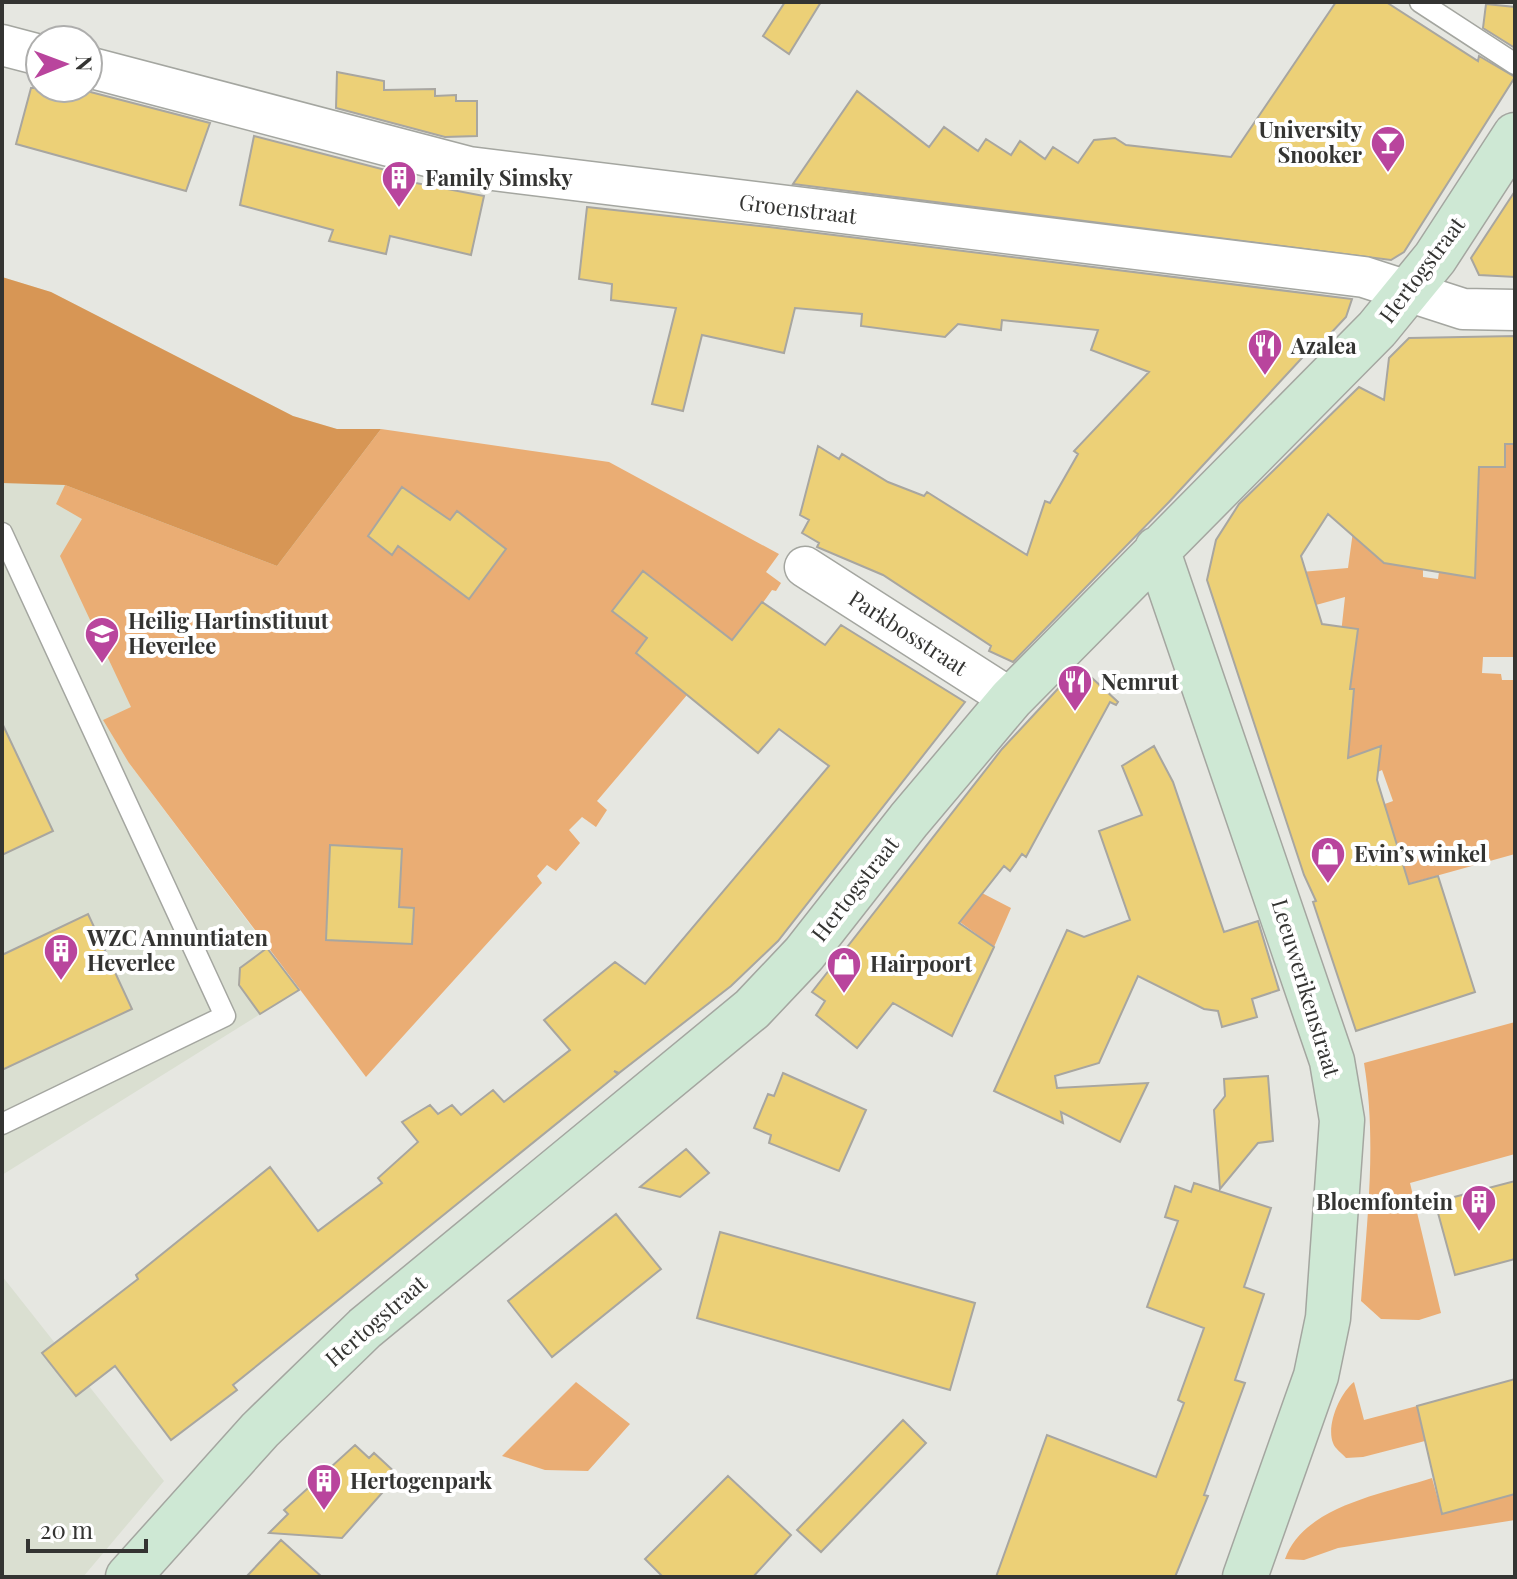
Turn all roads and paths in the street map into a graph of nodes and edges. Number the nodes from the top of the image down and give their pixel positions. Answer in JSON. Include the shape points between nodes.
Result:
{"nodes":[{"id":1,"x":1420,"y":2,"type":"edge"},
{"id":2,"x":2,"y":45,"type":"edge"},
{"id":3,"x":24,"y":51,"type":"edge"},
{"id":4,"x":1515,"y":64,"type":"edge"},
{"id":5,"x":104,"y":71,"type":"edge"},
{"id":6,"x":1515,"y":135,"type":"edge"},
{"id":7,"x":1409,"y":292,"type":"junction"},
{"id":8,"x":1515,"y":310,"type":"edge"},
{"id":9,"x":2,"y":533,"type":"edge"},
{"id":10,"x":1157,"y":549,"type":"junction"},
{"id":11,"x":805,"y":567,"type":"dead end"},
{"id":12,"x":1011,"y":699,"type":"junction"},
{"id":13,"x":2,"y":1124,"type":"edge"},
{"id":14,"x":128,"y":1577,"type":"edge"},
{"id":15,"x":1245,"y":1577,"type":"edge"}],
"edges":[{"from":1,"to":4,"type":"lane"},
{"from":2,"to":3,"type":"street"},
{"from":5,"to":7,"type":"street","name":"Groenstraat","via":[[483,169],[1364,277]]},
{"from":6,"to":7,"type":"street","name":"Hertogstraat"},
{"from":7,"to":8,"type":"street","name":"Groenstraat","via":[[1463,309]]},
{"from":7,"to":10,"type":"street","name":"Hertogstraat"},
{"from":9,"to":13,"type":"lane","via":[[225,1016]]},
{"from":10,"to":12,"type":"street","name":"Hertogstraat"},
{"from":10,"to":15,"type":"street","name":"Leeuwerikenstraat","via":[[1332,1061],[1342,1120],[1328,1318],[1316,1376]]},
{"from":11,"to":12,"type":"street","name":"Parkbosstraat"},
{"from":12,"to":14,"type":"street","name":"Hertogstraat","via":[[804,954],[752,1009],[343,1348],[260,1430]]}]}
